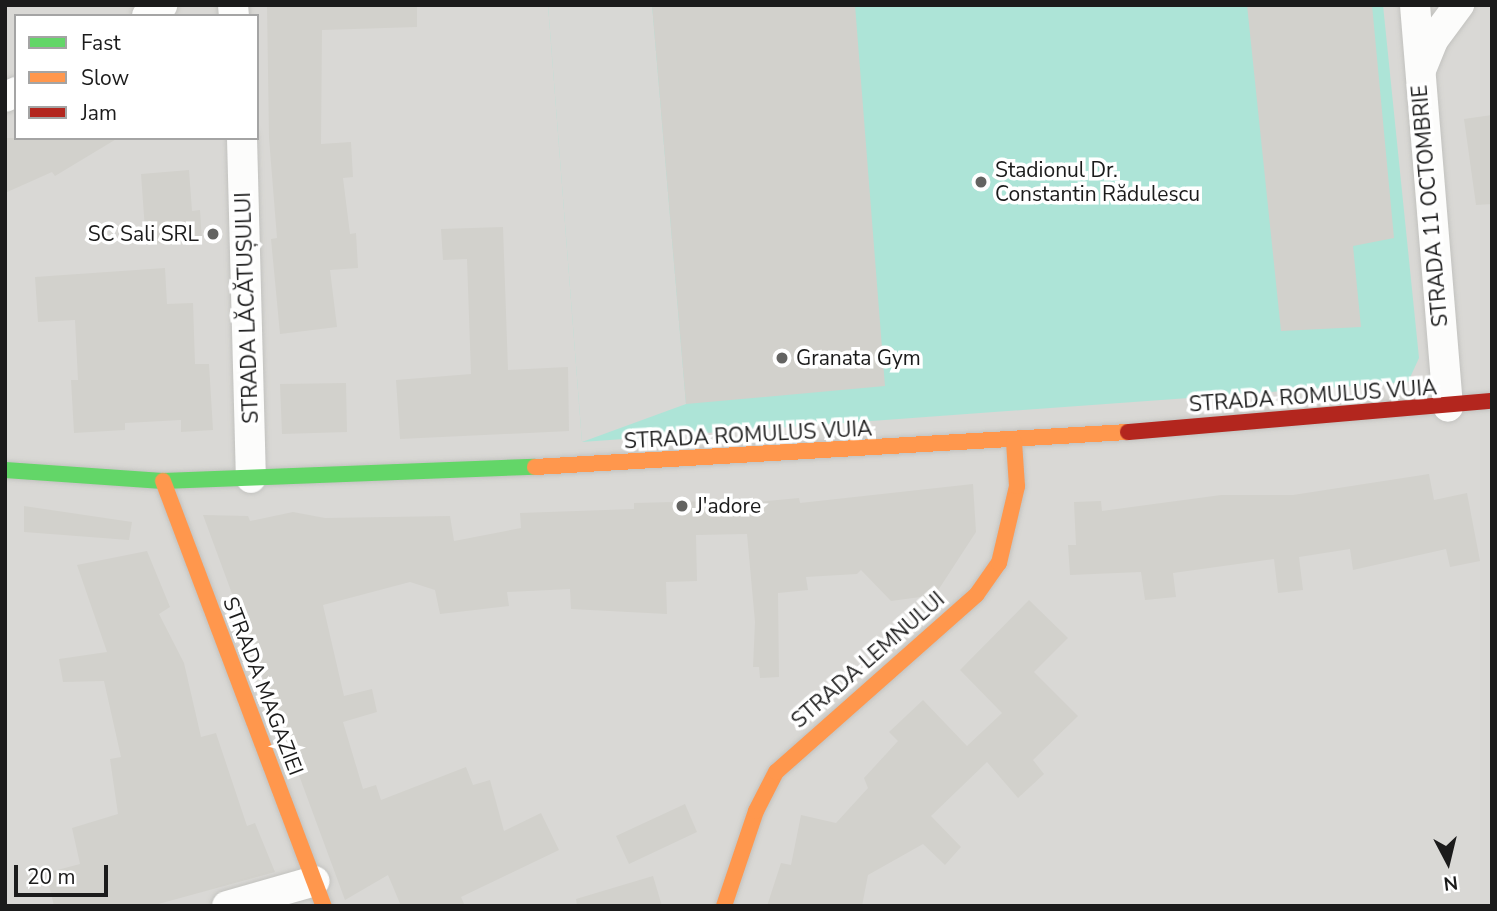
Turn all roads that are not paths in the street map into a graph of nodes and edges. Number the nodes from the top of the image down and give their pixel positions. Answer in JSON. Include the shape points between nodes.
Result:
{"nodes":[{"id":1,"x":1415,"y":5,"type":"edge"},
{"id":2,"x":1460,"y":5,"type":"edge"},
{"id":3,"x":1418,"y":76,"type":"junction"},
{"id":4,"x":242,"y":140,"type":"edge"},
{"id":5,"x":1492,"y":401,"type":"edge"},
{"id":6,"x":1448,"y":407,"type":"junction"},
{"id":7,"x":1014,"y":442,"type":"junction"},
{"id":8,"x":5,"y":470,"type":"edge"},
{"id":9,"x":251,"y":478,"type":"junction"},
{"id":10,"x":163,"y":481,"type":"junction"},
{"id":11,"x":320,"y":893,"type":"edge"},
{"id":12,"x":228,"y":906,"type":"edge"},
{"id":13,"x":724,"y":906,"type":"edge"}],
"edges":[{"from":1,"to":3,"type":"street","name":"STRADA 11 OCTOMBRIE"},
{"from":2,"to":3,"type":"street","via":[[1433,40]]},
{"from":3,"to":6,"type":"street","name":"STRADA 11 OCTOMBRIE"},
{"from":4,"to":9,"type":"street","name":"STRADA LĂCĂTUȘULUI"},
{"from":5,"to":6,"type":"street","name":"STRADA ROMULUS VUIA"},
{"from":6,"to":7,"type":"street","name":"STRADA ROMULUS VUIA"},
{"from":7,"to":9,"type":"street","name":"STRADA ROMULUS VUIA"},
{"from":7,"to":13,"type":"street","name":"STRADA LEMNULUI","via":[[1017,486],[999,563],[977,594],[776,772],[756,811]]},
{"from":8,"to":10,"type":"street","name":"STRADA ROMULUS VUIA"},
{"from":9,"to":10,"type":"street","name":"STRADA ROMULUS VUIA"},
{"from":10,"to":11,"type":"street","name":"STRADA MAGAZIEI"},
{"from":11,"to":12,"type":"street"}]}
